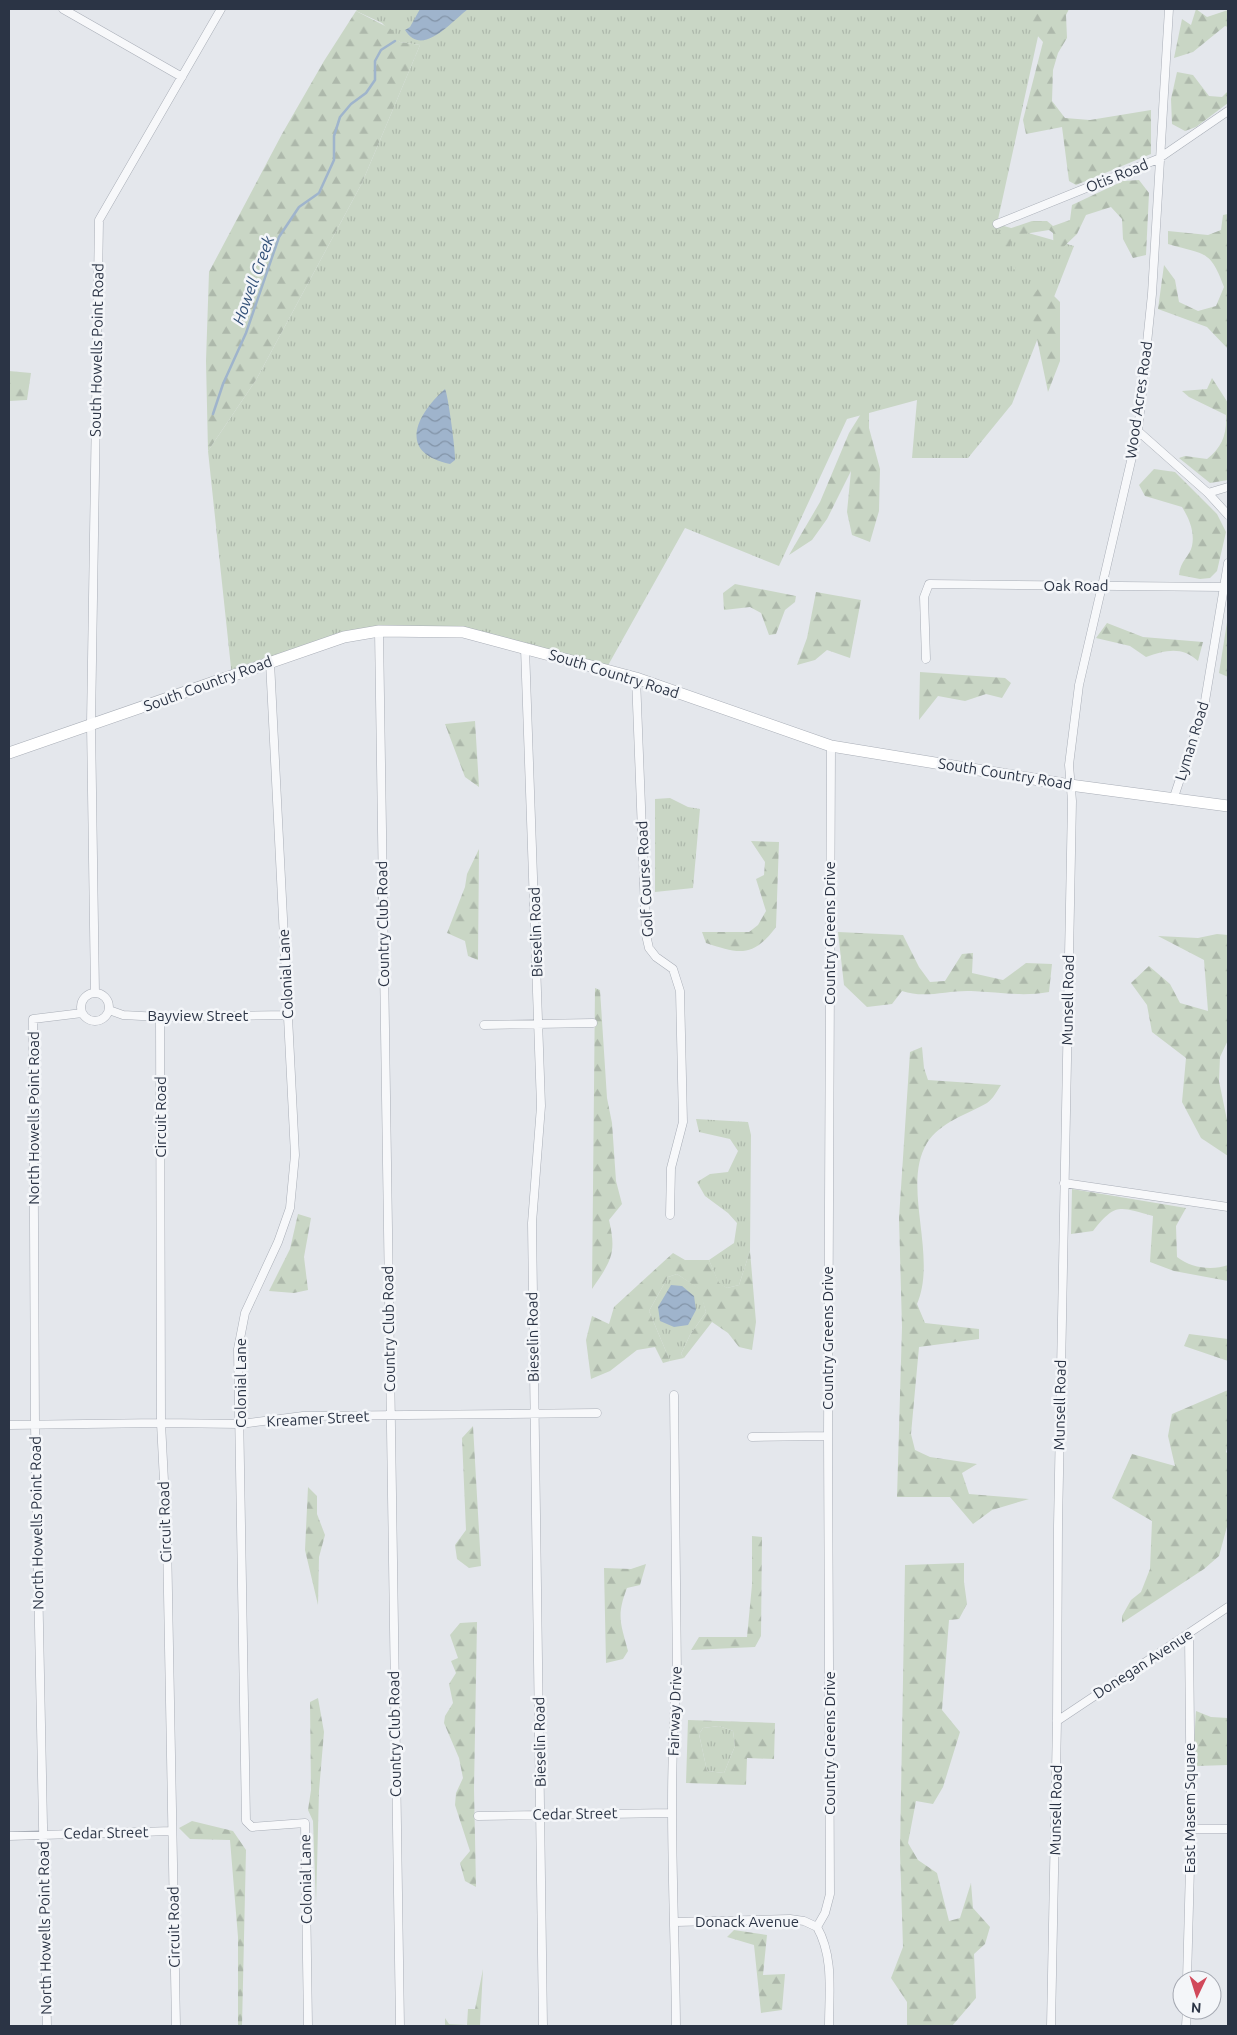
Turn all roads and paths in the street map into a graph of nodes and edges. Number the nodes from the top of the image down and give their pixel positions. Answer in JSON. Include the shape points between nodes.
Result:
{"nodes":[{"id":1,"x":63,"y":9,"type":"edge"},
{"id":2,"x":221,"y":9,"type":"edge"},
{"id":3,"x":1169,"y":9,"type":"edge"},
{"id":4,"x":182,"y":77,"type":"junction"},
{"id":5,"x":1228,"y":111,"type":"edge"},
{"id":6,"x":1158,"y":159,"type":"junction"},
{"id":7,"x":997,"y":224,"type":"dead end"},
{"id":8,"x":1138,"y":431,"type":"junction"},
{"id":9,"x":1228,"y":487,"type":"edge"},
{"id":10,"x":1208,"y":493,"type":"junction"},
{"id":11,"x":1228,"y":515,"type":"edge"},
{"id":12,"x":1228,"y":563,"type":"edge"},
{"id":13,"x":1103,"y":586,"type":"junction"},
{"id":14,"x":1224,"y":587,"type":"junction"},
{"id":15,"x":379,"y":631,"type":"junction"},
{"id":16,"x":525,"y":648,"type":"junction"},
{"id":17,"x":926,"y":659,"type":"dead end"},
{"id":18,"x":270,"y":662,"type":"junction"},
{"id":19,"x":636,"y":678,"type":"junction"},
{"id":20,"x":91,"y":724,"type":"junction"},
{"id":21,"x":831,"y":746,"type":"junction"},
{"id":22,"x":9,"y":753,"type":"edge"},
{"id":23,"x":1070,"y":785,"type":"junction"},
{"id":24,"x":1173,"y":800,"type":"junction"},
{"id":25,"x":1228,"y":806,"type":"edge"},
{"id":26,"x":96,"y":993,"type":"junction"},
{"id":27,"x":109,"y":1010,"type":"junction"},
{"id":28,"x":82,"y":1013,"type":"junction"},
{"id":29,"x":289,"y":1015,"type":"junction"},
{"id":30,"x":160,"y":1017,"type":"junction"},
{"id":31,"x":484,"y":1024,"type":"dead end"},
{"id":32,"x":539,"y":1024,"type":"junction"},
{"id":33,"x":593,"y":1024,"type":"dead end"},
{"id":34,"x":1064,"y":1183,"type":"junction"},
{"id":35,"x":1228,"y":1207,"type":"edge"},
{"id":36,"x":670,"y":1215,"type":"dead end"},
{"id":37,"x":674,"y":1395,"type":"dead end"},
{"id":38,"x":598,"y":1412,"type":"dead end"},
{"id":39,"x":534,"y":1413,"type":"junction"},
{"id":40,"x":391,"y":1415,"type":"junction"},
{"id":41,"x":161,"y":1423,"type":"junction"},
{"id":42,"x":241,"y":1424,"type":"junction"},
{"id":43,"x":9,"y":1425,"type":"edge"},
{"id":44,"x":35,"y":1425,"type":"junction"},
{"id":45,"x":828,"y":1436,"type":"junction"},
{"id":46,"x":752,"y":1437,"type":"dead end"},
{"id":47,"x":1228,"y":1607,"type":"edge"},
{"id":48,"x":1189,"y":1635,"type":"junction"},
{"id":49,"x":1058,"y":1721,"type":"junction"},
{"id":50,"x":672,"y":1813,"type":"junction"},
{"id":51,"x":541,"y":1814,"type":"junction"},
{"id":52,"x":478,"y":1816,"type":"dead end"},
{"id":53,"x":1190,"y":1829,"type":"junction"},
{"id":54,"x":1228,"y":1829,"type":"edge"},
{"id":55,"x":172,"y":1832,"type":"junction"},
{"id":56,"x":43,"y":1834,"type":"junction"},
{"id":57,"x":9,"y":1836,"type":"edge"},
{"id":58,"x":676,"y":1922,"type":"junction"},
{"id":59,"x":817,"y":1927,"type":"junction"},
{"id":60,"x":1187,"y":1970,"type":"edge"},
{"id":61,"x":47,"y":2026,"type":"edge"},
{"id":62,"x":176,"y":2026,"type":"edge"},
{"id":63,"x":308,"y":2026,"type":"edge"},
{"id":64,"x":400,"y":2026,"type":"edge"},
{"id":65,"x":543,"y":2026,"type":"edge"},
{"id":66,"x":676,"y":2026,"type":"edge"},
{"id":67,"x":829,"y":2026,"type":"edge"},
{"id":68,"x":1052,"y":2026,"type":"edge"}],
"edges":[{"from":1,"to":4,"type":"street"},
{"from":2,"to":4,"type":"street","name":"South Howells Point Road"},
{"from":3,"to":6,"type":"street","name":"Wood Acres Road","via":[[1167,72]]},
{"from":4,"to":20,"type":"street","name":"South Howells Point Road","via":[[99,220]]},
{"from":5,"to":6,"type":"street","name":"Otis Road"},
{"from":6,"to":7,"type":"street","name":"Otis Road"},
{"from":6,"to":8,"type":"street","name":"Wood Acres Road","via":[[1152,294]]},
{"from":8,"to":10,"type":"street"},
{"from":8,"to":13,"type":"street","name":"Wood Acres Road"},
{"from":9,"to":10,"type":"street"},
{"from":10,"to":11,"type":"street"},
{"from":12,"to":14,"type":"street","name":"Lyman Road"},
{"from":13,"to":14,"type":"street","name":"Oak Road"},
{"from":13,"to":17,"type":"street","name":"Oak Road","via":[[929,584],[924,596]]},
{"from":13,"to":23,"type":"street","name":"Wood Acres Road","via":[[1079,685],[1069,765]]},
{"from":14,"to":24,"type":"street","name":"Lyman Road","via":[[1204,708]]},
{"from":15,"to":16,"type":"main road","name":"South Country Road","via":[[463,632]]},
{"from":15,"to":18,"type":"main road","name":"South Country Road","via":[[344,637]]},
{"from":15,"to":40,"type":"street","name":"Country Club Road"},
{"from":16,"to":19,"type":"main road","name":"South Country Road"},
{"from":16,"to":32,"type":"street","name":"Bieselin Road"},
{"from":18,"to":20,"type":"main road","name":"South Country Road"},
{"from":18,"to":29,"type":"street","name":"Colonial Lane"},
{"from":19,"to":21,"type":"main road","name":"South Country Road"},
{"from":19,"to":36,"type":"street","name":"Golf Course Road","via":[[646,935],[649,948],[656,957],[673,969],[680,991],[683,1122],[671,1168]]},
{"from":20,"to":22,"type":"main road","name":"South Country Road"},
{"from":20,"to":26,"type":"street"},
{"from":21,"to":23,"type":"main road","name":"South Country Road"},
{"from":21,"to":45,"type":"street","name":"Country Greens Drive"},
{"from":23,"to":24,"type":"main road","name":"South Country Road"},
{"from":23,"to":34,"type":"street","name":"Munsell Road"},
{"from":24,"to":25,"type":"main road","name":"South Country Road"},
{"from":26,"to":27,"type":"street","via":[[107,999]]},
{"from":26,"to":28,"type":"street","via":[[83,999]]},
{"from":27,"to":28,"type":"street","via":[[106,1017],[98,1021],[88,1020]]},
{"from":27,"to":30,"type":"street","name":"Bayview Street","via":[[123,1015]]},
{"from":28,"to":44,"type":"street","name":"North Howells Point Road","via":[[33,1019]]},
{"from":29,"to":30,"type":"street","name":"Bayview Street"},
{"from":29,"to":42,"type":"street","name":"Colonial Lane","via":[[295,1155],[293,1190],[285,1224],[241,1328],[238,1348]]},
{"from":30,"to":41,"type":"street","name":"Circuit Road"},
{"from":31,"to":32,"type":"street"},
{"from":32,"to":33,"type":"street"},
{"from":32,"to":39,"type":"street","name":"Bieselin Road","via":[[541,1106],[532,1223]]},
{"from":34,"to":35,"type":"street"},
{"from":34,"to":49,"type":"street","name":"Munsell Road"},
{"from":37,"to":50,"type":"street","name":"Fairway Drive","via":[[677,1675]]},
{"from":38,"to":39,"type":"street","name":"Kreamer Street"},
{"from":39,"to":40,"type":"street","name":"Kreamer Street"},
{"from":39,"to":51,"type":"street","name":"Bieselin Road"},
{"from":40,"to":42,"type":"street","name":"Kreamer Street","via":[[303,1416]]},
{"from":40,"to":64,"type":"street","name":"Country Club Road"},
{"from":41,"to":42,"type":"street","name":"Kreamer Street"},
{"from":41,"to":44,"type":"street","name":"Kreamer Street"},
{"from":41,"to":55,"type":"street","name":"Circuit Road"},
{"from":42,"to":63,"type":"street","name":"Colonial Lane","via":[[246,1821],[261,1827],[305,1824]]},
{"from":43,"to":44,"type":"street","name":"Kreamer Street"},
{"from":44,"to":56,"type":"street","name":"North Howells Point Road"},
{"from":45,"to":46,"type":"street"},
{"from":45,"to":59,"type":"street","name":"Country Greens Drive","via":[[830,1894]]},
{"from":47,"to":48,"type":"street","name":"Donegan Avenue"},
{"from":48,"to":49,"type":"street","name":"Donegan Avenue"},
{"from":48,"to":53,"type":"street","name":"East Masem Square"},
{"from":49,"to":68,"type":"street","name":"Munsell Road"},
{"from":50,"to":51,"type":"street","name":"Cedar Street"},
{"from":50,"to":58,"type":"street","name":"Fairway Drive"},
{"from":51,"to":52,"type":"street","name":"Cedar Street"},
{"from":51,"to":65,"type":"street","name":"Bieselin Road"},
{"from":53,"to":54,"type":"street"},
{"from":53,"to":60,"type":"street","name":"East Masem Square"},
{"from":55,"to":56,"type":"street","name":"Cedar Street"},
{"from":55,"to":62,"type":"street","name":"Circuit Road"},
{"from":56,"to":57,"type":"street","name":"Cedar Street"},
{"from":56,"to":61,"type":"street","name":"North Howells Point Road"},
{"from":58,"to":59,"type":"street","name":"Donack Avenue","via":[[790,1919]]},
{"from":58,"to":66,"type":"street","name":"Fairway Drive"},
{"from":59,"to":67,"type":"street","via":[[826,1942],[829,1956]]}]}
